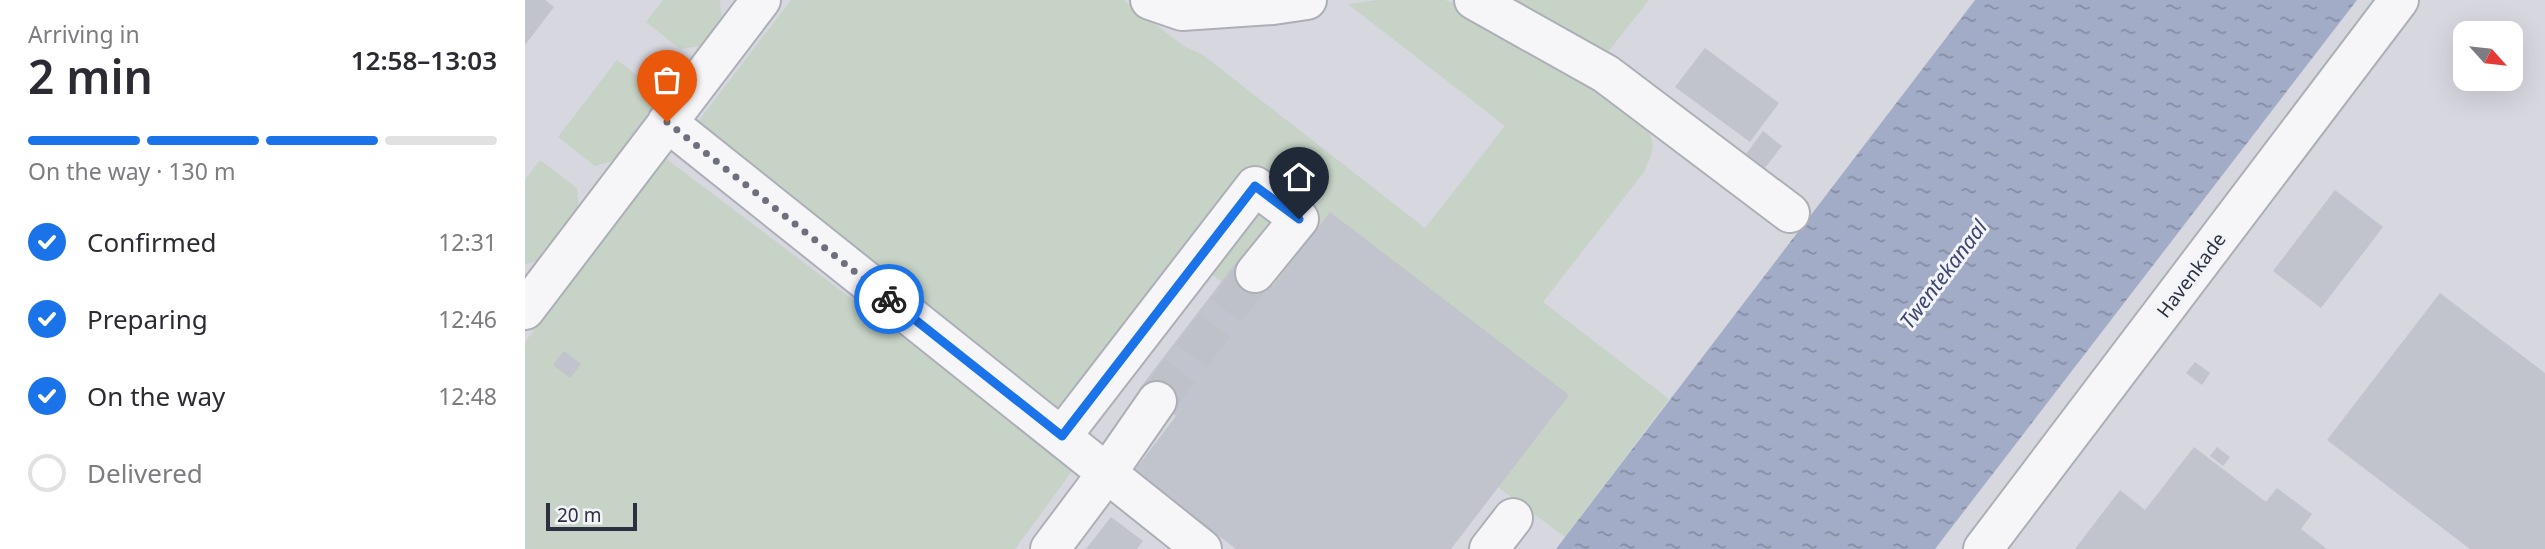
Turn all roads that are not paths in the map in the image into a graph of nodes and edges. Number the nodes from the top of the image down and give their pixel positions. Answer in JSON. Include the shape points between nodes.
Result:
{"nodes":[{"id":1,"x":761,"y":0,"type":"edge"},
{"id":2,"x":1150,"y":0,"type":"edge"},
{"id":3,"x":1307,"y":0,"type":"edge"},
{"id":4,"x":1474,"y":0,"type":"edge"},
{"id":5,"x":2399,"y":0,"type":"edge"},
{"id":6,"x":667,"y":122,"type":"junction"},
{"id":7,"x":1790,"y":213,"type":"dead end"},
{"id":8,"x":1255,"y":273,"type":"tunnel mouth"},
{"id":9,"x":525,"y":310,"type":"edge"},
{"id":10,"x":1157,"y":401,"type":"tunnel mouth"},
{"id":11,"x":1062,"y":436,"type":"junction"},
{"id":12,"x":1107,"y":473,"type":"junction"},
{"id":13,"x":1513,"y":518,"type":"dead end"},
{"id":14,"x":1050,"y":549,"type":"edge"},
{"id":15,"x":1202,"y":549,"type":"edge"},
{"id":16,"x":1489,"y":549,"type":"edge"},
{"id":17,"x":1983,"y":549,"type":"edge"}],
"edges":[{"from":1,"to":6,"type":"street"},
{"from":2,"to":3,"type":"street","via":[[1182,11]]},
{"from":4,"to":7,"type":"street","via":[[1606,74]]},
{"from":5,"to":17,"type":"street","name":"Havenkade"},
{"from":6,"to":9,"type":"street"},
{"from":6,"to":11,"type":"street"},
{"from":8,"to":11,"type":"street","via":[[1299,219],[1255,186]]},
{"from":10,"to":12,"type":"street"},
{"from":11,"to":12,"type":"street"},
{"from":12,"to":14,"type":"street"},
{"from":12,"to":15,"type":"street"},
{"from":13,"to":16,"type":"street"}]}
